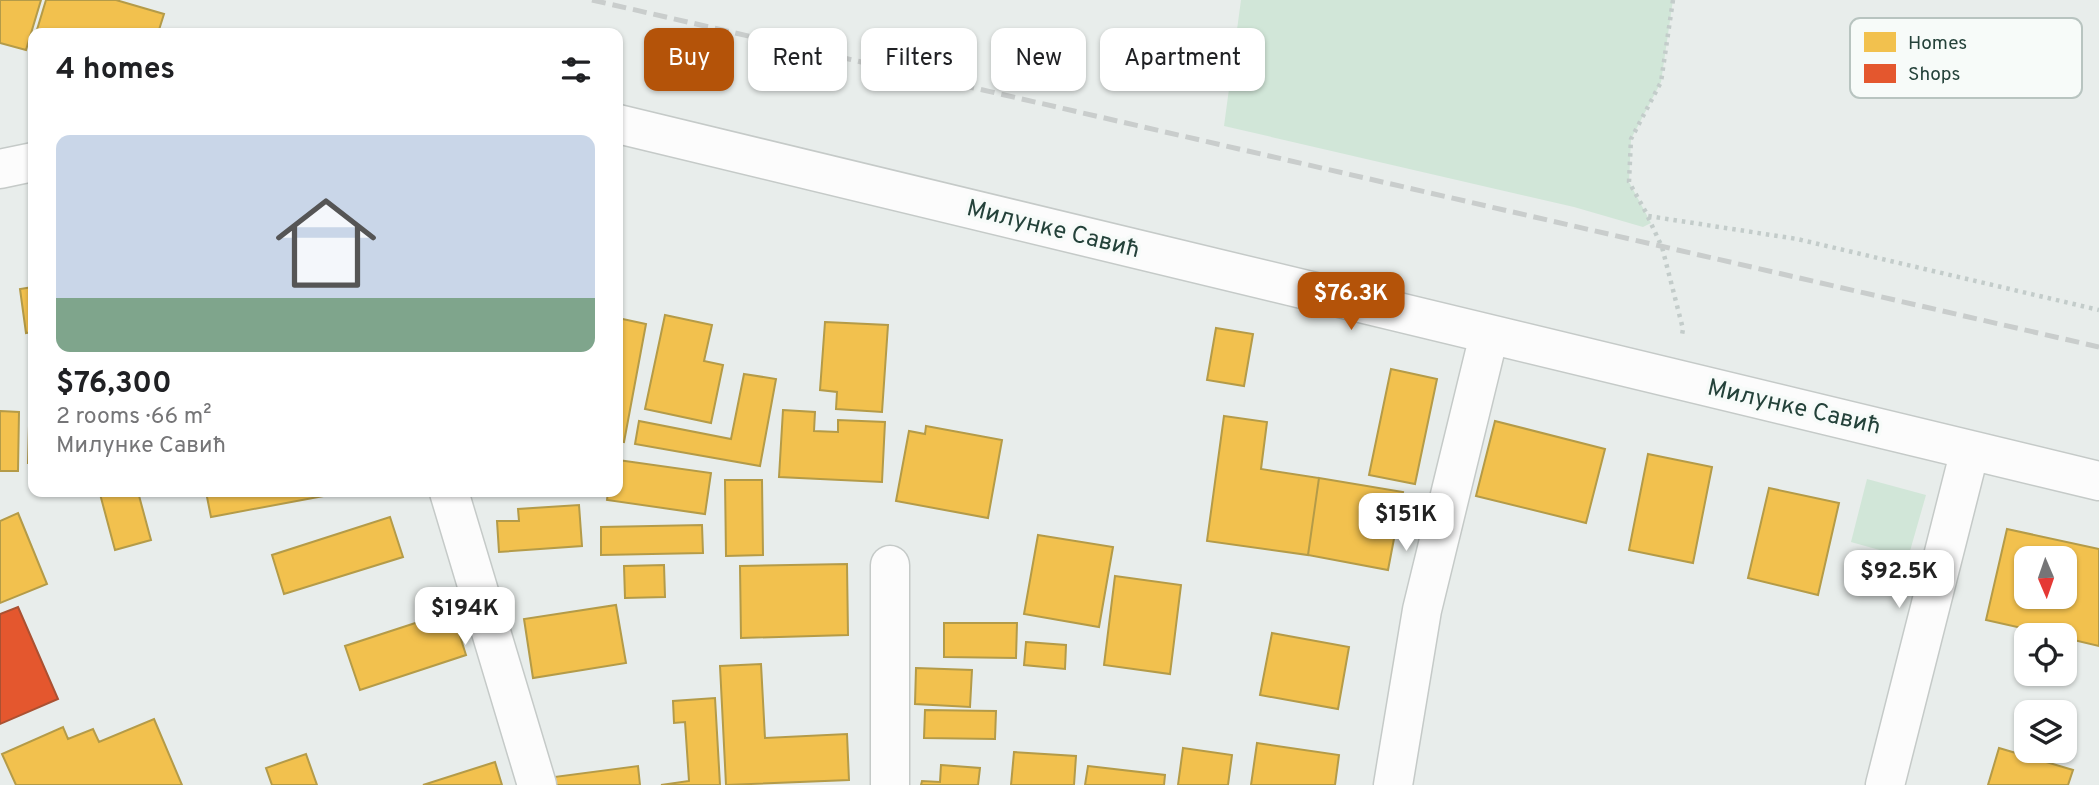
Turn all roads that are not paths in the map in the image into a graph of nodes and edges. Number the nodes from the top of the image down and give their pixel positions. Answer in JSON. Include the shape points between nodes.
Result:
{"nodes":[{"id":1,"x":623,"y":125,"type":"edge"},
{"id":2,"x":28,"y":163,"type":"edge"},
{"id":3,"x":0,"y":169,"type":"edge"},
{"id":4,"x":1489,"y":335,"type":"junction"},
{"id":5,"x":1970,"y":450,"type":"junction"},
{"id":6,"x":2099,"y":481,"type":"edge"},
{"id":7,"x":451,"y":497,"type":"edge"},
{"id":8,"x":890,"y":565,"type":"dead end"},
{"id":9,"x":537,"y":785,"type":"edge"},
{"id":10,"x":890,"y":785,"type":"edge"},
{"id":11,"x":1393,"y":785,"type":"edge"},
{"id":12,"x":1885,"y":785,"type":"edge"}],
"edges":[{"from":1,"to":4,"type":"street","name":"Милунке Савић"},
{"from":2,"to":3,"type":"street"},
{"from":4,"to":5,"type":"street","name":"Милунке Савић"},
{"from":4,"to":11,"type":"street","via":[[1422,610]]},
{"from":5,"to":6,"type":"street","name":"Милунке Савић"},
{"from":5,"to":12,"type":"street"},
{"from":7,"to":9,"type":"street"},
{"from":8,"to":10,"type":"street"}]}
